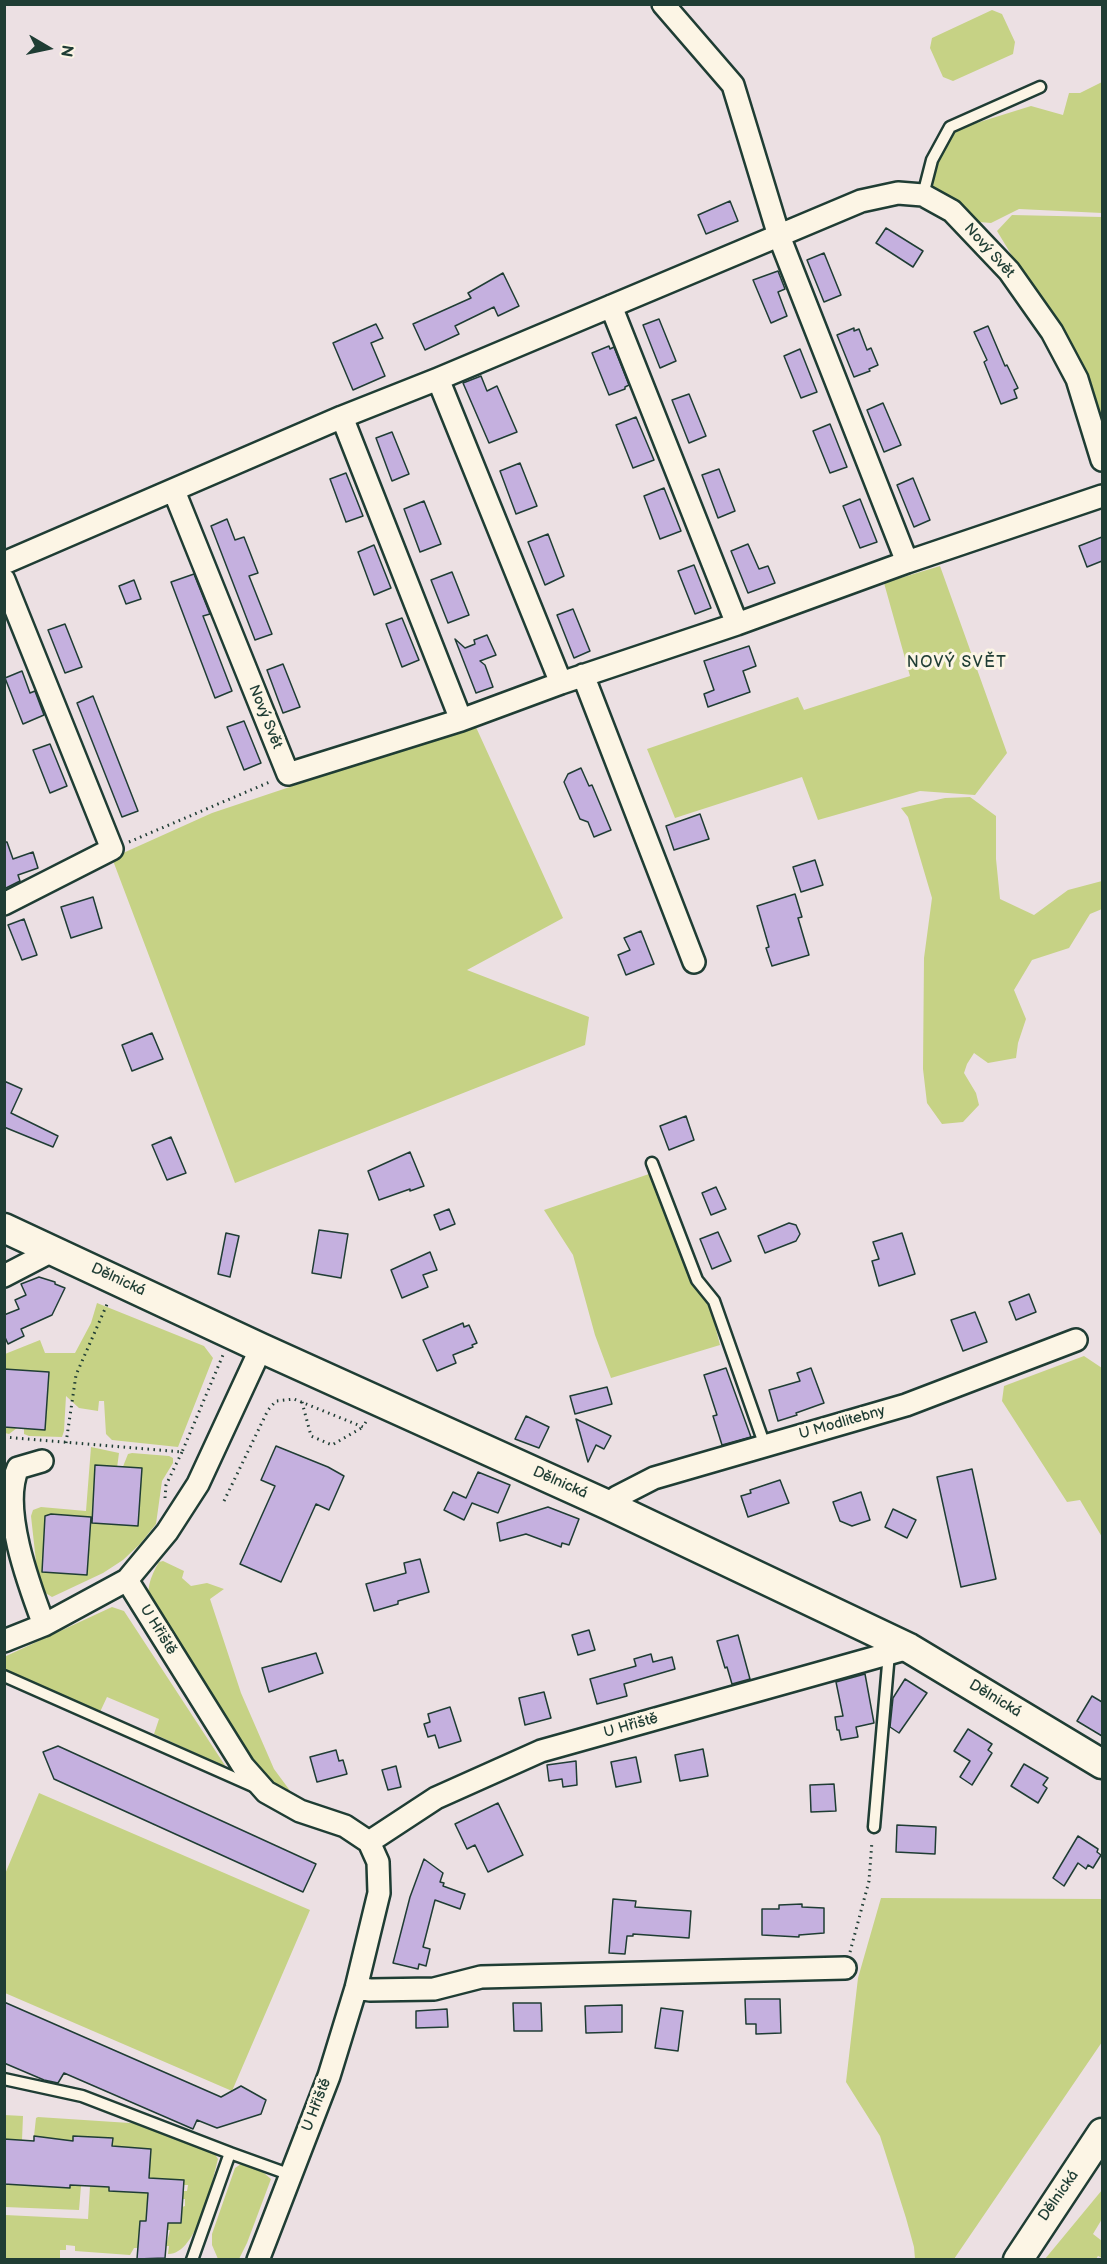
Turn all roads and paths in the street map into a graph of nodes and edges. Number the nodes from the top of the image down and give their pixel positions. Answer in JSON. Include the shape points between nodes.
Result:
{"nodes":[{"id":1,"x":663,"y":4,"type":"edge"},
{"id":2,"x":1040,"y":87,"type":"dead end"},
{"id":3,"x":923,"y":195,"type":"junction"},
{"id":4,"x":779,"y":236,"type":"junction"},
{"id":5,"x":611,"y":306,"type":"junction"},
{"id":6,"x":438,"y":379,"type":"junction"},
{"id":7,"x":342,"y":417,"type":"junction"},
{"id":8,"x":1102,"y":460,"type":"edge"},
{"id":9,"x":174,"y":491,"type":"junction"},
{"id":10,"x":1102,"y":496,"type":"edge"},
{"id":11,"x":907,"y":562,"type":"junction"},
{"id":12,"x":4,"y":563,"type":"edge"},
{"id":13,"x":4,"y":580,"type":"edge"},
{"id":14,"x":737,"y":624,"type":"junction"},
{"id":15,"x":583,"y":675,"type":"junction"},
{"id":16,"x":561,"y":683,"type":"junction"},
{"id":17,"x":461,"y":720,"type":"junction"},
{"id":18,"x":288,"y":774,"type":"junction"},
{"id":19,"x":112,"y":849,"type":"junction"},
{"id":20,"x":4,"y":904,"type":"edge"},
{"id":21,"x":694,"y":962,"type":"dead end"},
{"id":22,"x":652,"y":1163,"type":"dead end"},
{"id":23,"x":4,"y":1228,"type":"edge"},
{"id":24,"x":54,"y":1250,"type":"junction"},
{"id":25,"x":4,"y":1276,"type":"edge"},
{"id":26,"x":118,"y":1280,"type":"junction"},
{"id":27,"x":232,"y":1334,"type":"junction"},
{"id":28,"x":1076,"y":1340,"type":"dead end"},
{"id":29,"x":261,"y":1348,"type":"junction"},
{"id":30,"x":378,"y":1401,"type":"junction"},
{"id":31,"x":302,"y":1402,"type":"junction"},
{"id":32,"x":363,"y":1427,"type":"junction"},
{"id":33,"x":4,"y":1437,"type":"edge"},
{"id":34,"x":66,"y":1443,"type":"junction"},
{"id":35,"x":765,"y":1446,"type":"junction"},
{"id":36,"x":42,"y":1461,"type":"dead end"},
{"id":37,"x":224,"y":1501,"type":"dead end"},
{"id":38,"x":608,"y":1505,"type":"junction"},
{"id":39,"x":127,"y":1580,"type":"junction"},
{"id":40,"x":44,"y":1626,"type":"junction"},
{"id":41,"x":4,"y":1641,"type":"edge"},
{"id":42,"x":899,"y":1651,"type":"junction"},
{"id":43,"x":4,"y":1676,"type":"edge"},
{"id":44,"x":1102,"y":1764,"type":"edge"},
{"id":45,"x":266,"y":1792,"type":"junction"},
{"id":46,"x":874,"y":1827,"type":"joint"},
{"id":47,"x":369,"y":1842,"type":"junction"},
{"id":48,"x":845,"y":1968,"type":"joint"},
{"id":49,"x":356,"y":1988,"type":"junction"},
{"id":50,"x":4,"y":2079,"type":"edge"},
{"id":51,"x":1102,"y":2133,"type":"edge"},
{"id":52,"x":230,"y":2153,"type":"junction"},
{"id":53,"x":291,"y":2175,"type":"junction"},
{"id":54,"x":192,"y":2259,"type":"edge"},
{"id":55,"x":258,"y":2259,"type":"edge"},
{"id":56,"x":1018,"y":2259,"type":"edge"}],
"edges":[{"from":1,"to":4,"type":"street","via":[[733,86]]},
{"from":2,"to":3,"type":"lane","via":[[951,127],[932,160]]},
{"from":3,"to":4,"type":"street","name":"Nový Svět","via":[[897,193],[861,201]]},
{"from":3,"to":8,"type":"street","name":"Nový Svět","via":[[952,211],[1009,271],[1052,332],[1077,379]]},
{"from":4,"to":5,"type":"street","name":"Nový Svět"},
{"from":4,"to":11,"type":"street"},
{"from":5,"to":6,"type":"street","name":"Nový Svět"},
{"from":5,"to":14,"type":"street"},
{"from":6,"to":7,"type":"street","name":"Nový Svět"},
{"from":6,"to":16,"type":"street"},
{"from":7,"to":9,"type":"street","name":"Nový Svět"},
{"from":7,"to":17,"type":"street"},
{"from":9,"to":12,"type":"street","name":"Nový Svět"},
{"from":9,"to":18,"type":"street","name":"Nový Svět"},
{"from":10,"to":11,"type":"street"},
{"from":11,"to":14,"type":"street"},
{"from":13,"to":19,"type":"street"},
{"from":14,"to":15,"type":"street"},
{"from":15,"to":16,"type":"street"},
{"from":15,"to":21,"type":"street"},
{"from":16,"to":17,"type":"street"},
{"from":17,"to":18,"type":"street"},
{"from":18,"to":19,"type":"path"},
{"from":19,"to":20,"type":"street"},
{"from":22,"to":35,"type":"lane","via":[[697,1280],[714,1301]]},
{"from":23,"to":24,"type":"street","name":"Dělnická"},
{"from":24,"to":25,"type":"street"},
{"from":24,"to":26,"type":"street","name":"Dělnická"},
{"from":26,"to":27,"type":"street","name":"Dělnická"},
{"from":26,"to":34,"type":"path","via":[[76,1375]]},
{"from":27,"to":29,"type":"street","name":"Dělnická"},
{"from":27,"to":34,"type":"path","via":[[182,1452]]},
{"from":28,"to":35,"type":"street","name":"U Modlitebny","via":[[906,1405]]},
{"from":29,"to":30,"type":"street","name":"Dělnická"},
{"from":29,"to":39,"type":"street","via":[[198,1484],[167,1533]]},
{"from":30,"to":32,"type":"path"},
{"from":30,"to":38,"type":"street","name":"Dělnická"},
{"from":31,"to":32,"type":"path"},
{"from":31,"to":32,"type":"path","via":[[311,1436],[332,1445]]},
{"from":31,"to":37,"type":"path","via":[[283,1399],[268,1410]]},
{"from":33,"to":34,"type":"path"},
{"from":35,"to":38,"type":"street","name":"U Modlitebny","via":[[654,1478]]},
{"from":36,"to":40,"type":"street","via":[[18,1468],[12,1493],[15,1540]]},
{"from":38,"to":42,"type":"street","name":"Dělnická"},
{"from":39,"to":40,"type":"street"},
{"from":39,"to":45,"type":"street","name":"U Hřiště","via":[[243,1766]]},
{"from":40,"to":41,"type":"street"},
{"from":42,"to":44,"type":"street","name":"Dělnická"},
{"from":42,"to":46,"type":"lane"},
{"from":42,"to":47,"type":"street","name":"U Hřiště","via":[[541,1751],[436,1798]]},
{"from":43,"to":45,"type":"lane"},
{"from":45,"to":47,"type":"street","name":"U Hřiště","via":[[300,1811],[345,1826]]},
{"from":46,"to":48,"type":"path","via":[[869,1881]]},
{"from":47,"to":49,"type":"street","name":"U Hřiště","via":[[378,1862],[379,1893]]},
{"from":48,"to":49,"type":"street","via":[[481,1977],[434,1989]]},
{"from":49,"to":53,"type":"street","name":"U Hřiště","via":[[329,2076]]},
{"from":50,"to":52,"type":"lane","via":[[82,2096]]},
{"from":51,"to":56,"type":"street","name":"Dělnická"},
{"from":52,"to":53,"type":"lane"},
{"from":52,"to":54,"type":"lane"},
{"from":53,"to":55,"type":"street","name":"U Hřiště"}]}
